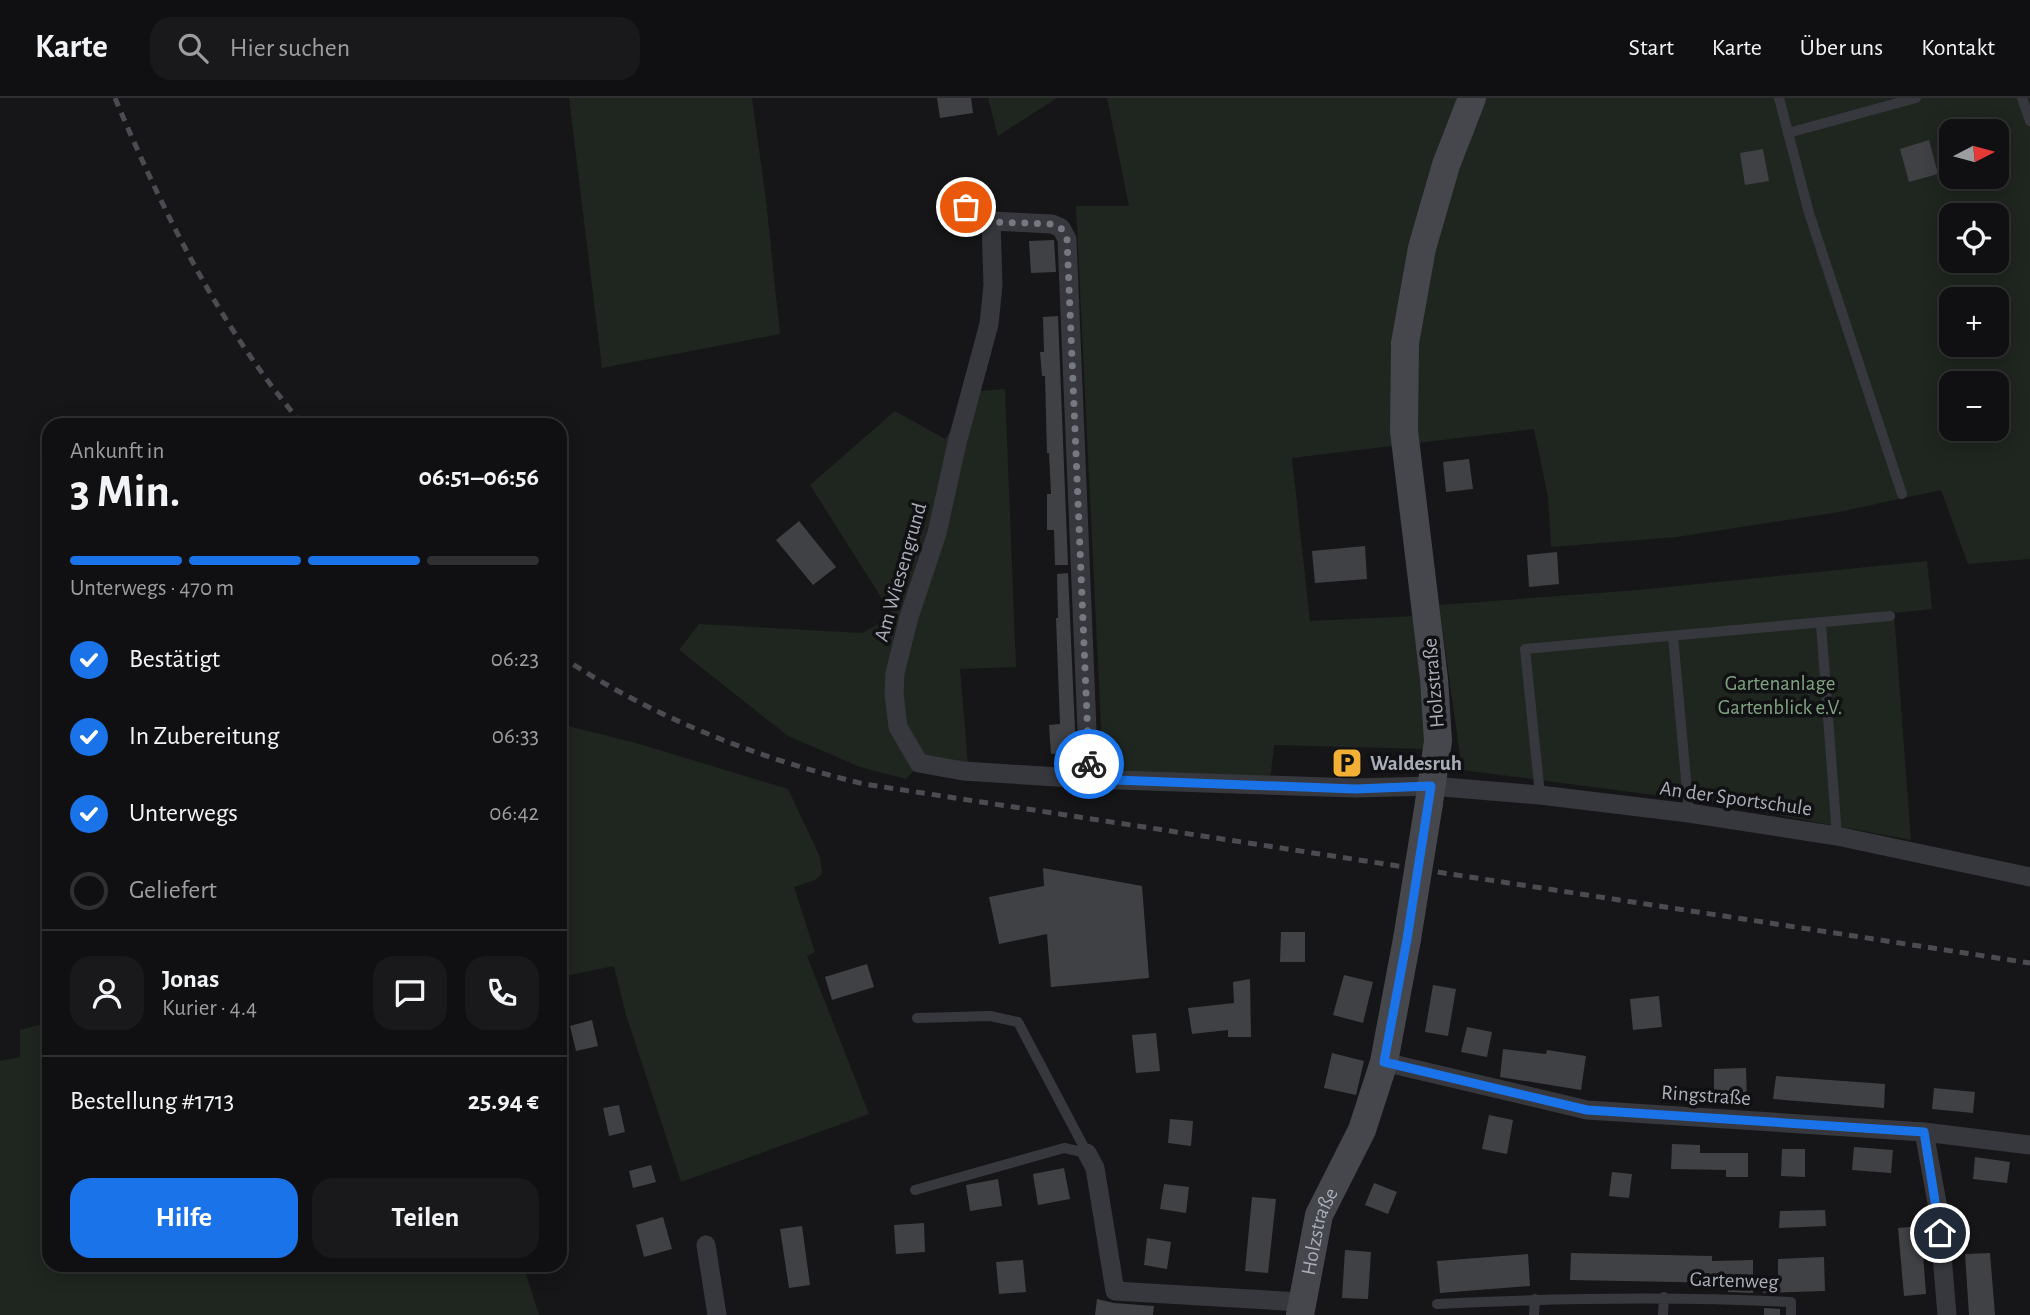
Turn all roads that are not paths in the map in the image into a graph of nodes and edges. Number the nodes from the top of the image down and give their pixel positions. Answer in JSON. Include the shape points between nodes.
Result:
{"nodes":[{"id":1,"x":1472,"y":98,"type":"edge"},
{"id":2,"x":1779,"y":98,"type":"edge"},
{"id":3,"x":1916,"y":98,"type":"edge"},
{"id":4,"x":2022,"y":98,"type":"edge"},
{"id":5,"x":2030,"y":121,"type":"edge"},
{"id":6,"x":1788,"y":133,"type":"junction"},
{"id":7,"x":966,"y":207,"type":"dead end"},
{"id":8,"x":991,"y":222,"type":"junction"},
{"id":9,"x":1902,"y":495,"type":"dead end"},
{"id":10,"x":1890,"y":616,"type":"dead end"},
{"id":11,"x":1821,"y":624,"type":"junction"},
{"id":12,"x":1673,"y":636,"type":"junction"},
{"id":13,"x":1089,"y":779,"type":"junction"},
{"id":14,"x":1430,"y":794,"type":"junction"},
{"id":15,"x":1540,"y":795,"type":"junction"},
{"id":16,"x":1689,"y":813,"type":"junction"},
{"id":17,"x":1837,"y":836,"type":"junction"},
{"id":18,"x":2030,"y":877,"type":"edge"},
{"id":19,"x":917,"y":1018,"type":"dead end"},
{"id":20,"x":1384,"y":1062,"type":"junction"},
{"id":21,"x":1924,"y":1132,"type":"junction"},
{"id":22,"x":2030,"y":1145,"type":"edge"},
{"id":23,"x":1087,"y":1153,"type":"junction"},
{"id":24,"x":915,"y":1190,"type":"dead end"},
{"id":25,"x":706,"y":1245,"type":"dead end"},
{"id":26,"x":1664,"y":1297,"type":"junction"},
{"id":27,"x":1535,"y":1299,"type":"junction"},
{"id":28,"x":1437,"y":1304,"type":"dead end"},
{"id":29,"x":1301,"y":1308,"type":"edge"},
{"id":30,"x":717,"y":1315,"type":"edge"},
{"id":31,"x":1534,"y":1315,"type":"edge"},
{"id":32,"x":1662,"y":1315,"type":"edge"},
{"id":33,"x":1791,"y":1315,"type":"edge"},
{"id":34,"x":1947,"y":1315,"type":"edge"}],
"edges":[{"from":1,"to":14,"type":"street","name":"Holzstraße","via":[[1422,248],[1405,343],[1404,431],[1437,716]]},
{"from":2,"to":6,"type":"lane"},
{"from":3,"to":6,"type":"lane"},
{"from":4,"to":5,"type":"lane"},
{"from":6,"to":9,"type":"lane","via":[[1809,213]]},
{"from":7,"to":8,"type":"street"},
{"from":8,"to":13,"type":"street","via":[[1052,224],[1061,228],[1067,239]]},
{"from":8,"to":13,"type":"street","name":"Am Wiesengrund","via":[[989,324],[937,533],[895,673],[898,727],[919,763],[963,771]]},
{"from":10,"to":11,"type":"lane"},
{"from":11,"to":12,"type":"lane"},
{"from":11,"to":17,"type":"lane"},
{"from":12,"to":15,"type":"lane","via":[[1525,649]]},
{"from":12,"to":16,"type":"lane"},
{"from":13,"to":14,"type":"street","name":"Am Wiesengrund"},
{"from":14,"to":15,"type":"street","name":"An der Sportschule"},
{"from":14,"to":20,"type":"street","name":"Holzstraße","bridge":true},
{"from":15,"to":16,"type":"street","name":"An der Sportschule"},
{"from":16,"to":17,"type":"street","name":"An der Sportschule"},
{"from":17,"to":18,"type":"street","name":"An der Sportschule"},
{"from":19,"to":23,"type":"lane","name":"Holzstraße","via":[[990,1016],[1018,1022]]},
{"from":20,"to":21,"type":"street","name":"Ringstraße","via":[[1587,1110]]},
{"from":20,"to":29,"type":"street","name":"Holzstraße","via":[[1362,1130],[1319,1215]]},
{"from":21,"to":22,"type":"street","name":"Ringstraße"},
{"from":21,"to":34,"type":"street","via":[[1938,1208]]},
{"from":23,"to":24,"type":"lane","via":[[1064,1148]]},
{"from":23,"to":29,"type":"street","name":"Holzstraße","via":[[1095,1168],[1115,1291]]},
{"from":25,"to":30,"type":"street"},
{"from":26,"to":27,"type":"lane","name":"Gartenweg"},
{"from":26,"to":32,"type":"lane","name":"Gartenweg"},
{"from":26,"to":33,"type":"lane","name":"Gartenweg","via":[[1791,1302]]},
{"from":27,"to":28,"type":"lane","name":"Gartenweg"},
{"from":27,"to":31,"type":"lane"}]}
